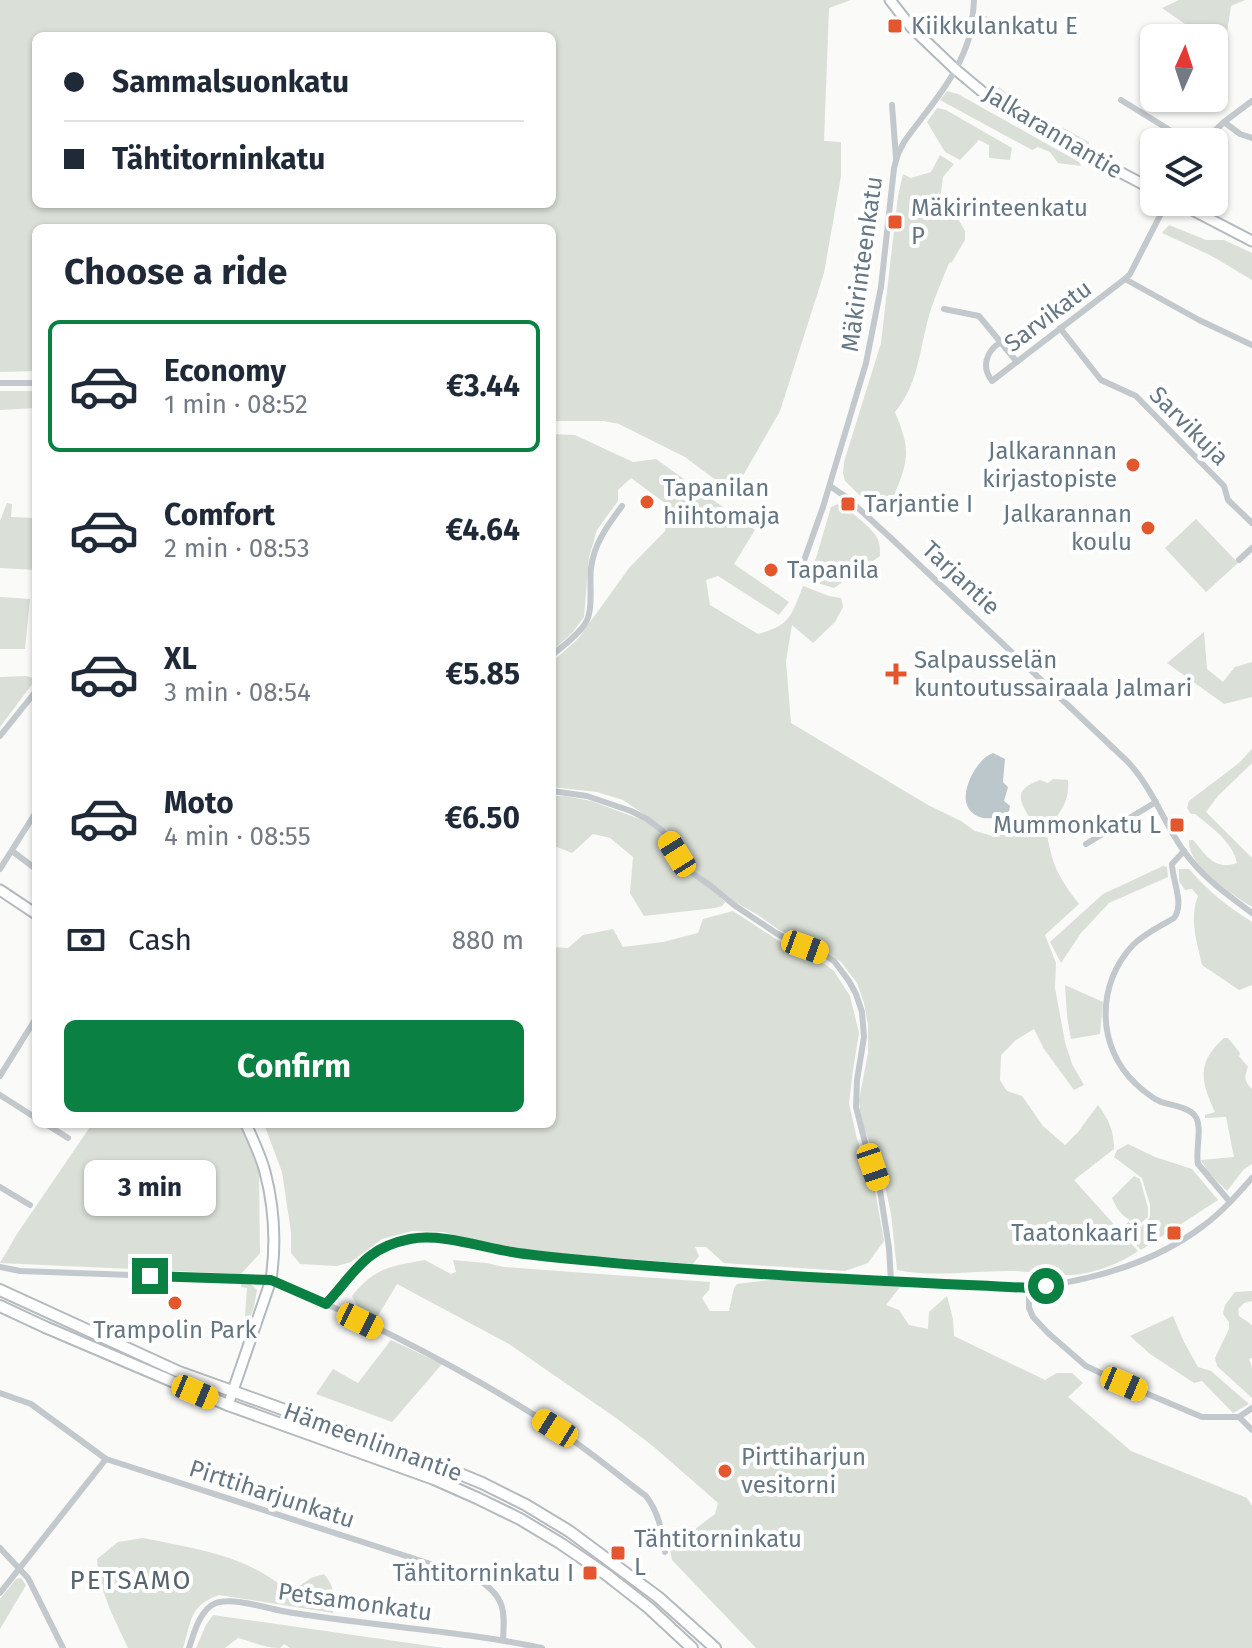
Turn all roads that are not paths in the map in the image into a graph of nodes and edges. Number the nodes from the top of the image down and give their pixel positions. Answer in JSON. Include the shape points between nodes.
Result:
{"nodes":[{"id":1,"x":890,"y":0,"type":"edge"},
{"id":2,"x":974,"y":0,"type":"edge"},
{"id":3,"x":972,"y":18,"type":"junction"},
{"id":4,"x":1024,"y":34,"type":"dead end"},
{"id":5,"x":955,"y":69,"type":"junction"},
{"id":6,"x":1121,"y":100,"type":"dead end"},
{"id":7,"x":1252,"y":101,"type":"edge"},
{"id":8,"x":892,"y":105,"type":"dead end"},
{"id":9,"x":1224,"y":122,"type":"junction"},
{"id":10,"x":1166,"y":128,"type":"edge"},
{"id":11,"x":1218,"y":128,"type":"edge"},
{"id":12,"x":1252,"y":138,"type":"edge"},
{"id":13,"x":896,"y":161,"type":"junction"},
{"id":14,"x":1140,"y":182,"type":"edge"},
{"id":15,"x":1160,"y":216,"type":"edge"},
{"id":16,"x":1204,"y":216,"type":"edge"},
{"id":17,"x":1252,"y":241,"type":"edge"},
{"id":18,"x":1125,"y":279,"type":"junction"},
{"id":19,"x":944,"y":309,"type":"dead end"},
{"id":20,"x":1060,"y":328,"type":"junction"},
{"id":21,"x":1001,"y":342,"type":"junction"},
{"id":22,"x":1252,"y":345,"type":"edge"},
{"id":23,"x":1017,"y":362,"type":"junction"},
{"id":24,"x":0,"y":383,"type":"edge"},
{"id":25,"x":32,"y":383,"type":"edge"},
{"id":26,"x":830,"y":486,"type":"junction"},
{"id":27,"x":622,"y":506,"type":"dead end"},
{"id":28,"x":1252,"y":523,"type":"edge"},
{"id":29,"x":1252,"y":548,"type":"edge"},
{"id":30,"x":1239,"y":560,"type":"dead end"},
{"id":31,"x":801,"y":569,"type":"dead end"},
{"id":32,"x":556,"y":651,"type":"edge"},
{"id":33,"x":32,"y":696,"type":"edge"},
{"id":34,"x":0,"y":736,"type":"edge"},
{"id":35,"x":556,"y":791,"type":"edge"},
{"id":36,"x":1156,"y":802,"type":"junction"},
{"id":37,"x":32,"y":818,"type":"edge"},
{"id":38,"x":1086,"y":844,"type":"dead end"},
{"id":39,"x":12,"y":851,"type":"junction"},
{"id":40,"x":1184,"y":851,"type":"junction"},
{"id":41,"x":32,"y":866,"type":"edge"},
{"id":42,"x":0,"y":869,"type":"edge"},
{"id":43,"x":0,"y":890,"type":"edge"},
{"id":44,"x":32,"y":911,"type":"edge"},
{"id":45,"x":1252,"y":913,"type":"edge"},
{"id":46,"x":32,"y":1024,"type":"edge"},
{"id":47,"x":0,"y":1076,"type":"edge"},
{"id":48,"x":0,"y":1095,"type":"edge"},
{"id":49,"x":32,"y":1115,"type":"edge"},
{"id":50,"x":52,"y":1128,"type":"edge"},
{"id":51,"x":248,"y":1128,"type":"edge"},
{"id":52,"x":68,"y":1138,"type":"dead end"},
{"id":53,"x":1252,"y":1178,"type":"edge"},
{"id":54,"x":0,"y":1187,"type":"edge"},
{"id":55,"x":1248,"y":1189,"type":"edge"},
{"id":56,"x":1230,"y":1202,"type":"junction"},
{"id":57,"x":30,"y":1205,"type":"dead end"},
{"id":58,"x":0,"y":1267,"type":"edge"},
{"id":59,"x":271,"y":1280,"type":"junction"},
{"id":60,"x":891,"y":1281,"type":"junction"},
{"id":61,"x":1029,"y":1288,"type":"junction"},
{"id":62,"x":0,"y":1290,"type":"edge"},
{"id":63,"x":326,"y":1304,"type":"junction"},
{"id":64,"x":0,"y":1306,"type":"edge"},
{"id":65,"x":232,"y":1391,"type":"junction"},
{"id":66,"x":0,"y":1393,"type":"edge"},
{"id":67,"x":228,"y":1405,"type":"junction"},
{"id":68,"x":1252,"y":1408,"type":"edge"},
{"id":69,"x":1239,"y":1417,"type":"junction"},
{"id":70,"x":1252,"y":1430,"type":"edge"},
{"id":71,"x":106,"y":1459,"type":"junction"},
{"id":72,"x":0,"y":1548,"type":"edge"},
{"id":73,"x":665,"y":1552,"type":"dead end"},
{"id":74,"x":21,"y":1568,"type":"junction"},
{"id":75,"x":0,"y":1593,"type":"edge"},
{"id":76,"x":503,"y":1640,"type":"junction"},
{"id":77,"x":63,"y":1648,"type":"edge"},
{"id":78,"x":189,"y":1648,"type":"edge"},
{"id":79,"x":542,"y":1648,"type":"edge"},
{"id":80,"x":692,"y":1648,"type":"edge"},
{"id":81,"x":715,"y":1648,"type":"edge"}],
"edges":[{"from":1,"to":5,"type":"main road","name":"Jalkarannantie"},
{"from":2,"to":3,"type":"street","name":"Mäkirinteenkatu"},
{"from":3,"to":4,"type":"street"},
{"from":3,"to":5,"type":"street","name":"Mäkirinteenkatu"},
{"from":5,"to":13,"type":"street","name":"Mäkirinteenkatu"},
{"from":5,"to":14,"type":"main road","name":"Jalkarannantie","via":[[1022,119]]},
{"from":6,"to":10,"type":"street"},
{"from":7,"to":9,"type":"street"},
{"from":8,"to":13,"type":"street"},
{"from":9,"to":11,"type":"street"},
{"from":9,"to":12,"type":"street"},
{"from":13,"to":26,"type":"street","name":"Mäkirinteenkatu","via":[[874,326]]},
{"from":15,"to":18,"type":"street","name":"Sarvikatu"},
{"from":16,"to":17,"type":"main road"},
{"from":18,"to":20,"type":"street","name":"Sarvikatu"},
{"from":18,"to":22,"type":"street","name":"Sarvikatu"},
{"from":19,"to":21,"type":"street","via":[[979,316]]},
{"from":20,"to":23,"type":"street","name":"Sarvikatu"},
{"from":20,"to":28,"type":"street","name":"Sarvikuja","via":[[1101,380],[1136,396],[1224,486],[1228,500]]},
{"from":21,"to":23,"type":"street"},
{"from":21,"to":23,"type":"street","name":"Sarvikatu","via":[[988,353],[992,381]]},
{"from":24,"to":25,"type":"street"},
{"from":26,"to":31,"type":"street","name":"Mäkirinteenkatu"},
{"from":26,"to":36,"type":"street","name":"Tarjantie","via":[[1093,727],[1139,773]]},
{"from":27,"to":32,"type":"street","via":[[595,549],[587,619]]},
{"from":29,"to":30,"type":"street"},
{"from":33,"to":34,"type":"street"},
{"from":35,"to":60,"type":"street","via":[[587,796],[647,819],[663,831],[688,870],[787,939],[822,953],[843,972],[862,1012],[856,1107],[879,1184]]},
{"from":36,"to":38,"type":"street"},
{"from":36,"to":40,"type":"street","name":"Tarjantie"},
{"from":37,"to":39,"type":"street"},
{"from":39,"to":41,"type":"street"},
{"from":39,"to":42,"type":"street"},
{"from":40,"to":45,"type":"street","name":"Tarjantie","via":[[1218,889]]},
{"from":40,"to":56,"type":"street","via":[[1172,864],[1179,913],[1127,952],[1106,995],[1105,1018],[1117,1061],[1134,1083],[1156,1100],[1195,1115],[1198,1164]]},
{"from":43,"to":44,"type":"main road"},
{"from":46,"to":47,"type":"street"},
{"from":48,"to":49,"type":"street"},
{"from":50,"to":52,"type":"street"},
{"from":51,"to":59,"type":"main road","via":[[265,1171],[272,1210]]},
{"from":53,"to":55,"type":"street"},
{"from":54,"to":57,"type":"street"},
{"from":55,"to":56,"type":"street"},
{"from":56,"to":61,"type":"street","via":[[1203,1226],[1148,1258],[1089,1279]]},
{"from":58,"to":59,"type":"street"},
{"from":59,"to":63,"type":"street"},
{"from":59,"to":65,"type":"main road"},
{"from":60,"to":61,"type":"street"},
{"from":60,"to":63,"type":"street","via":[[605,1262],[421,1237],[372,1254]]},
{"from":61,"to":69,"type":"street","via":[[1033,1317],[1086,1366],[1202,1417]]},
{"from":62,"to":65,"type":"main road","name":"Hämeenlinnantie"},
{"from":63,"to":73,"type":"street","via":[[444,1362],[555,1428],[646,1496],[661,1525]]},
{"from":64,"to":67,"type":"main road","name":"Hämeenlinnantie"},
{"from":65,"to":67,"type":"main road"},
{"from":65,"to":81,"type":"main road","name":"Hämeenlinnantie","via":[[438,1465],[526,1505],[658,1597]]},
{"from":66,"to":71,"type":"street","name":"Pirttiharjunkatu","via":[[31,1404]]},
{"from":67,"to":80,"type":"main road","name":"Hämeenlinnantie","via":[[434,1479],[520,1519],[607,1575]]},
{"from":68,"to":69,"type":"street"},
{"from":69,"to":70,"type":"street"},
{"from":71,"to":74,"type":"street"},
{"from":71,"to":76,"type":"street","name":"Pirttiharjunkatu","via":[[477,1579],[501,1600]]},
{"from":72,"to":74,"type":"street"},
{"from":74,"to":75,"type":"street"},
{"from":74,"to":77,"type":"street"},
{"from":76,"to":78,"type":"street","name":"Petsamonkatu","via":[[219,1601],[207,1608]]},
{"from":76,"to":79,"type":"street","name":"Petsamonkatu"}]}
